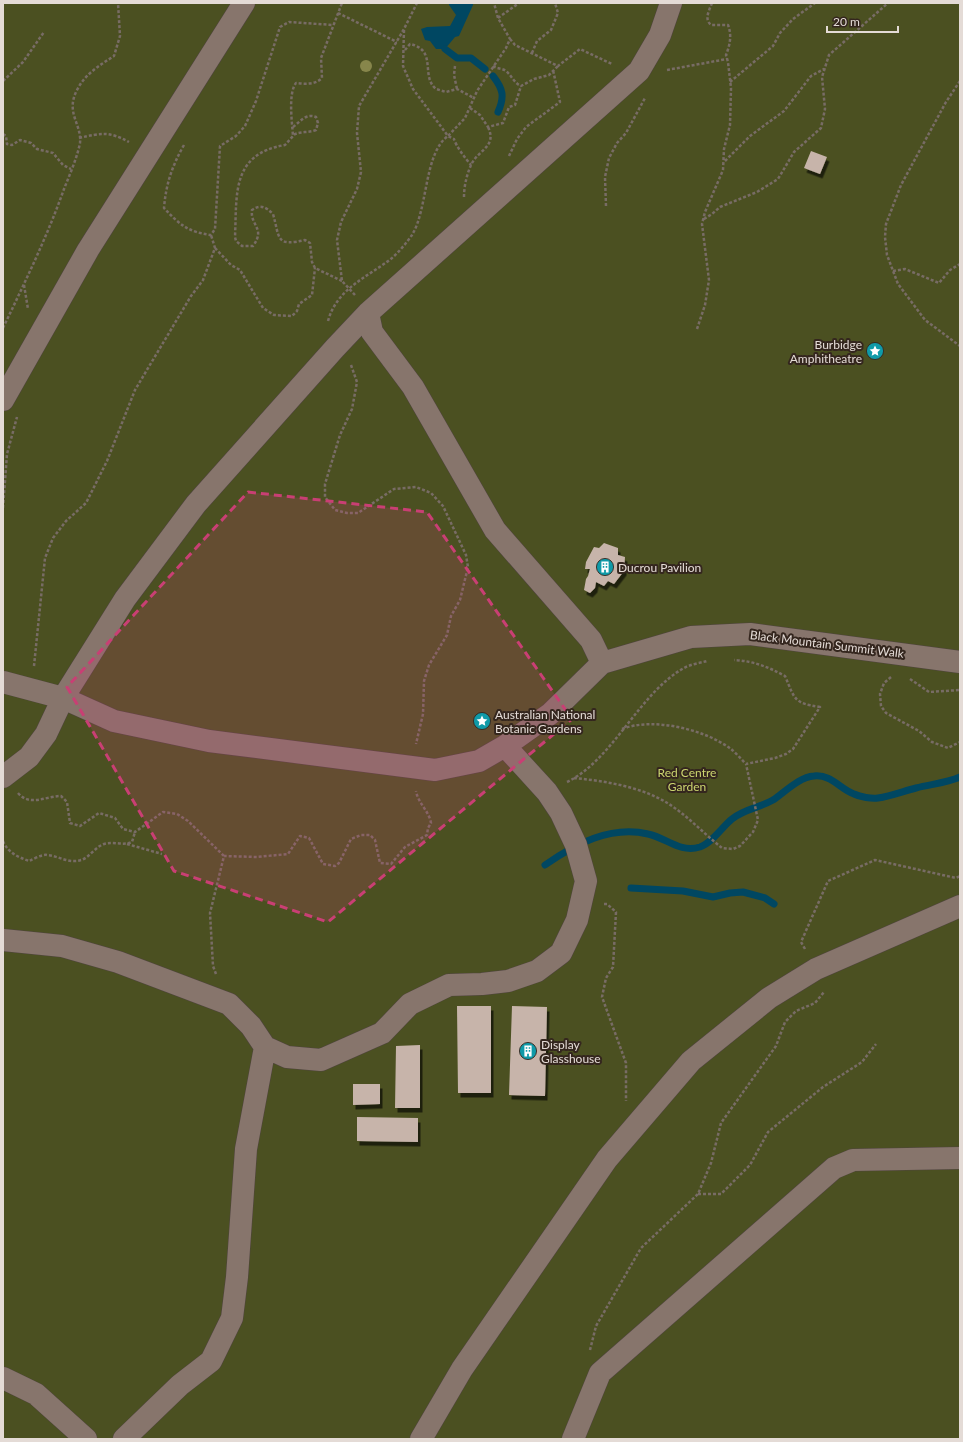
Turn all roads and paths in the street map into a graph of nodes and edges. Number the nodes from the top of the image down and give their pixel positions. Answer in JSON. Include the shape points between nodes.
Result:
{"nodes":[{"id":1,"x":118,"y":3,"type":"edge"},
{"id":2,"x":244,"y":3,"type":"edge"},
{"id":3,"x":342,"y":3,"type":"edge"},
{"id":4,"x":417,"y":3,"type":"edge"},
{"id":5,"x":494,"y":3,"type":"edge"},
{"id":6,"x":519,"y":3,"type":"edge"},
{"id":7,"x":555,"y":3,"type":"edge"},
{"id":8,"x":671,"y":3,"type":"edge"},
{"id":9,"x":712,"y":3,"type":"edge"},
{"id":10,"x":815,"y":3,"type":"edge"},
{"id":11,"x":888,"y":3,"type":"edge"},
{"id":12,"x":338,"y":13,"type":"junction"},
{"id":13,"x":498,"y":18,"type":"junction"},
{"id":14,"x":333,"y":25,"type":"junction"},
{"id":15,"x":404,"y":29,"type":"junction"},
{"id":16,"x":44,"y":32,"type":"dead end"},
{"id":17,"x":397,"y":42,"type":"junction"},
{"id":18,"x":404,"y":50,"type":"junction"},
{"id":19,"x":532,"y":53,"type":"dead end"},
{"id":20,"x":728,"y":59,"type":"junction"},
{"id":21,"x":455,"y":66,"type":"dead end"},
{"id":22,"x":493,"y":66,"type":"junction"},
{"id":23,"x":558,"y":66,"type":"dead end"},
{"id":24,"x":642,"y":66,"type":"junction"},
{"id":25,"x":824,"y":69,"type":"junction"},
{"id":26,"x":553,"y":70,"type":"junction"},
{"id":27,"x":3,"y":81,"type":"edge"},
{"id":28,"x":960,"y":81,"type":"edge"},
{"id":29,"x":730,"y":83,"type":"junction"},
{"id":30,"x":521,"y":86,"type":"junction"},
{"id":31,"x":457,"y":89,"type":"junction"},
{"id":32,"x":474,"y":98,"type":"junction"},
{"id":33,"x":470,"y":108,"type":"junction"},
{"id":34,"x":488,"y":127,"type":"junction"},
{"id":35,"x":292,"y":128,"type":"junction"},
{"id":36,"x":3,"y":134,"type":"edge"},
{"id":37,"x":293,"y":136,"type":"junction"},
{"id":38,"x":448,"y":136,"type":"junction"},
{"id":39,"x":80,"y":138,"type":"junction"},
{"id":40,"x":187,"y":139,"type":"dead end"},
{"id":41,"x":149,"y":153,"type":"junction"},
{"id":42,"x":724,"y":162,"type":"junction"},
{"id":43,"x":471,"y":165,"type":"junction"},
{"id":44,"x":71,"y":169,"type":"junction"},
{"id":45,"x":520,"y":176,"type":"junction"},
{"id":46,"x":704,"y":219,"type":"junction"},
{"id":47,"x":466,"y":224,"type":"junction"},
{"id":48,"x":211,"y":235,"type":"junction"},
{"id":49,"x":215,"y":248,"type":"junction"},
{"id":50,"x":960,"y":264,"type":"edge"},
{"id":51,"x":315,"y":268,"type":"junction"},
{"id":52,"x":893,"y":271,"type":"junction"},
{"id":53,"x":342,"y":281,"type":"junction"},
{"id":54,"x":349,"y":288,"type":"junction"},
{"id":55,"x":368,"y":313,"type":"junction"},
{"id":56,"x":3,"y":328,"type":"edge"},
{"id":57,"x":697,"y":329,"type":"dead end"},
{"id":58,"x":960,"y":346,"type":"edge"},
{"id":59,"x":335,"y":348,"type":"junction"},
{"id":60,"x":3,"y":400,"type":"edge"},
{"id":61,"x":18,"y":417,"type":"dead end"},
{"id":62,"x":3,"y":508,"type":"edge"},
{"id":63,"x":709,"y":660,"type":"dead end"},
{"id":64,"x":731,"y":660,"type":"dead end"},
{"id":65,"x":960,"y":662,"type":"edge"},
{"id":66,"x":602,"y":663,"type":"junction"},
{"id":67,"x":894,"y":674,"type":"dead end"},
{"id":68,"x":906,"y":677,"type":"dead end"},
{"id":69,"x":3,"y":682,"type":"edge"},
{"id":70,"x":31,"y":689,"type":"junction"},
{"id":71,"x":960,"y":690,"type":"edge"},
{"id":72,"x":63,"y":698,"type":"junction"},
{"id":73,"x":622,"y":729,"type":"junction"},
{"id":74,"x":960,"y":742,"type":"edge"},
{"id":75,"x":505,"y":746,"type":"junction"},
{"id":76,"x":746,"y":764,"type":"junction"},
{"id":77,"x":412,"y":768,"type":"junction"},
{"id":78,"x":3,"y":777,"type":"edge"},
{"id":79,"x":574,"y":778,"type":"junction"},
{"id":80,"x":547,"y":792,"type":"junction"},
{"id":81,"x":135,"y":832,"type":"junction"},
{"id":82,"x":3,"y":841,"type":"edge"},
{"id":83,"x":126,"y":844,"type":"junction"},
{"id":84,"x":405,"y":847,"type":"junction"},
{"id":85,"x":410,"y":848,"type":"dead end"},
{"id":86,"x":162,"y":854,"type":"dead end"},
{"id":87,"x":224,"y":856,"type":"junction"},
{"id":88,"x":960,"y":876,"type":"edge"},
{"id":89,"x":581,"y":903,"type":"junction"},
{"id":90,"x":960,"y":906,"type":"edge"},
{"id":91,"x":3,"y":940,"type":"edge"},
{"id":92,"x":816,"y":969,"type":"junction"},
{"id":93,"x":229,"y":1004,"type":"junction"},
{"id":94,"x":876,"y":1044,"type":"dead end"},
{"id":95,"x":265,"y":1047,"type":"junction"},
{"id":96,"x":627,"y":1135,"type":"junction"},
{"id":97,"x":960,"y":1158,"type":"edge"},
{"id":98,"x":698,"y":1194,"type":"junction"},
{"id":99,"x":600,"y":1373,"type":"junction"},
{"id":100,"x":3,"y":1378,"type":"edge"},
{"id":101,"x":86,"y":1439,"type":"edge"},
{"id":102,"x":124,"y":1439,"type":"edge"},
{"id":103,"x":421,"y":1439,"type":"edge"},
{"id":104,"x":574,"y":1439,"type":"edge"}],
"edges":[{"from":1,"to":39,"type":"path","via":[[120,36],[114,56],[86,77],[73,101],[72,114]]},
{"from":2,"to":41,"type":"lane"},
{"from":3,"to":12,"type":"path"},
{"from":4,"to":15,"type":"path"},
{"from":5,"to":13,"type":"path"},
{"from":6,"to":13,"type":"path"},
{"from":7,"to":19,"type":"path","via":[[558,13],[551,30],[537,41]]},
{"from":8,"to":24,"type":"lane","via":[[660,35]]},
{"from":9,"to":20,"type":"path","via":[[708,23],[728,25],[731,32],[726,55]]},
{"from":10,"to":29,"type":"path","via":[[792,19],[773,46]]},
{"from":11,"to":25,"type":"path","via":[[830,55]]},
{"from":12,"to":14,"type":"path"},
{"from":12,"to":17,"type":"path"},
{"from":13,"to":22,"type":"path","via":[[510,39]]},
{"from":14,"to":35,"type":"path","via":[[321,58],[322,78],[308,84],[296,83],[293,87]]},
{"from":14,"to":48,"type":"path","via":[[289,22],[280,27],[256,101],[245,126],[236,136],[220,146],[215,229]]},
{"from":15,"to":17,"type":"path"},
{"from":15,"to":18,"type":"path"},
{"from":16,"to":27,"type":"path","via":[[23,62]]},
{"from":17,"to":53,"type":"path","via":[[359,106],[357,133],[361,172],[357,189],[341,222],[337,240]]},
{"from":18,"to":31,"type":"path","via":[[410,44],[424,50],[429,66],[429,78],[436,89],[446,92]]},
{"from":18,"to":38,"type":"path","via":[[403,66],[414,89]]},
{"from":20,"to":24,"type":"path","via":[[673,70]]},
{"from":20,"to":29,"type":"path"},
{"from":21,"to":31,"type":"path"},
{"from":22,"to":30,"type":"path","via":[[507,71],[516,84]]},
{"from":22,"to":32,"type":"path"},
{"from":23,"to":26,"type":"path"},
{"from":24,"to":45,"type":"lane"},
{"from":25,"to":42,"type":"path","via":[[811,76],[784,111],[741,144]]},
{"from":25,"to":46,"type":"path","via":[[822,78],[825,109],[821,128],[794,152],[778,180],[758,192],[720,207]]},
{"from":26,"to":30,"type":"path","via":[[549,76],[534,79]]},
{"from":26,"to":45,"type":"path","via":[[560,102],[526,127],[510,153],[510,167]]},
{"from":28,"to":52,"type":"path","via":[[901,185],[886,224],[887,255]]},
{"from":29,"to":42,"type":"path","via":[[730,125],[724,148]]},
{"from":30,"to":34,"type":"path","via":[[515,105],[509,107],[503,123]]},
{"from":31,"to":32,"type":"path"},
{"from":32,"to":33,"type":"path"},
{"from":33,"to":34,"type":"path","via":[[480,115]]},
{"from":33,"to":38,"type":"path","via":[[465,118]]},
{"from":34,"to":43,"type":"path","via":[[492,133],[491,141]]},
{"from":35,"to":37,"type":"path"},
{"from":35,"to":37,"type":"path","via":[[311,115],[316,117],[318,123],[316,130],[300,132]]},
{"from":36,"to":44,"type":"path","via":[[6,136],[7,144],[12,145],[20,140],[31,143],[37,149],[53,153],[63,165]]},
{"from":37,"to":51,"type":"path","via":[[284,145],[271,148],[251,159],[240,176],[235,210],[235,237],[242,246],[253,246],[259,232],[252,210],[264,207],[273,214],[277,234],[281,240],[290,243],[305,240],[310,243]]},
{"from":38,"to":43,"type":"path","via":[[454,139],[455,145]]},
{"from":38,"to":54,"type":"path","via":[[443,140],[429,170],[424,202],[412,234],[393,257]]},
{"from":39,"to":41,"type":"path","via":[[104,133],[116,135]]},
{"from":39,"to":44,"type":"path"},
{"from":40,"to":48,"type":"path","via":[[172,167],[165,191],[164,208],[181,226],[197,233]]},
{"from":41,"to":60,"type":"lane","via":[[88,250]]},
{"from":42,"to":46,"type":"path"},
{"from":43,"to":47,"type":"path","via":[[464,190]]},
{"from":44,"to":56,"type":"path","via":[[51,227]]},
{"from":45,"to":47,"type":"lane"},
{"from":46,"to":57,"type":"path","via":[[702,224],[709,280],[705,305]]},
{"from":47,"to":55,"type":"lane"},
{"from":48,"to":49,"type":"path"},
{"from":49,"to":51,"type":"path","via":[[231,265],[240,270],[263,308],[274,315],[292,316],[299,304],[312,295]]},
{"from":49,"to":70,"type":"path","via":[[203,280],[135,390],[94,489],[86,503],[66,521],[53,538],[44,558]]},
{"from":50,"to":52,"type":"path","via":[[950,270],[940,283],[905,269]]},
{"from":51,"to":53,"type":"path"},
{"from":52,"to":58,"type":"path","via":[[898,284],[925,320]]},
{"from":53,"to":54,"type":"path"},
{"from":54,"to":59,"type":"path","via":[[330,316],[325,333]]},
{"from":55,"to":59,"type":"lane"},
{"from":55,"to":66,"type":"lane","via":[[372,332],[412,387],[495,530],[591,640]]},
{"from":59,"to":72,"type":"lane","via":[[196,504],[125,599]]},
{"from":59,"to":77,"type":"path","via":[[342,351],[357,382],[352,409],[340,436],[325,484],[325,497],[335,510],[358,513],[394,489],[416,487],[431,493],[443,506],[466,555],[468,567],[460,600],[424,681],[423,714]]},
{"from":61,"to":62,"type":"path","via":[[7,454]]},
{"from":63,"to":73,"type":"path","via":[[684,668],[662,685]]},
{"from":64,"to":76,"type":"path","via":[[747,660],[765,665],[785,676],[789,689],[798,701],[820,707],[790,751],[775,758]]},
{"from":65,"to":66,"type":"lane","name":"Black Mountain Summit Walk","via":[[750,634],[692,637]]},
{"from":66,"to":75,"type":"lane","via":[[550,714]]},
{"from":67,"to":74,"type":"path","via":[[884,683],[880,694],[881,706],[886,713],[937,744],[948,748]]},
{"from":68,"to":71,"type":"path","via":[[929,692]]},
{"from":69,"to":70,"type":"lane"},
{"from":70,"to":72,"type":"lane"},
{"from":72,"to":77,"type":"lane","via":[[114,721],[209,741]]},
{"from":72,"to":78,"type":"lane","via":[[46,734],[29,757]]},
{"from":73,"to":76,"type":"path","via":[[641,724],[685,729],[732,749]]},
{"from":73,"to":79,"type":"path","via":[[604,751]]},
{"from":75,"to":77,"type":"lane","via":[[479,761],[435,770]]},
{"from":75,"to":80,"type":"lane"},
{"from":76,"to":79,"type":"path","via":[[756,803],[757,826],[740,846],[727,850],[664,800],[616,784]]},
{"from":77,"to":84,"type":"path","via":[[417,796],[431,823],[426,835]]},
{"from":78,"to":81,"type":"path","via":[[22,799],[34,802],[51,796],[61,796],[67,802],[70,823],[80,826],[99,813],[115,818],[123,829]]},
{"from":79,"to":80,"type":"path"},
{"from":80,"to":89,"type":"lane","via":[[561,813],[576,845],[586,881]]},
{"from":81,"to":83,"type":"path","via":[[132,842]]},
{"from":81,"to":87,"type":"path","via":[[164,812],[177,814],[188,821]]},
{"from":82,"to":83,"type":"path","via":[[16,855],[30,861],[47,855],[72,861],[82,860],[103,844]]},
{"from":83,"to":86,"type":"path"},
{"from":84,"to":85,"type":"path"},
{"from":84,"to":87,"type":"path","via":[[391,864],[380,863],[375,840],[370,835],[351,839],[335,866],[323,864],[310,838],[300,836],[288,854],[257,857]]},
{"from":87,"to":93,"type":"path","via":[[210,913],[213,966]]},
{"from":88,"to":92,"type":"path","via":[[956,878],[875,860],[828,881],[801,942]]},
{"from":89,"to":95,"type":"lane","via":[[577,920],[562,953],[537,971],[508,981],[449,985],[410,1004],[382,1033],[321,1060],[287,1057]]},
{"from":89,"to":96,"type":"path","via":[[607,904],[616,912],[613,967],[606,978],[602,997],[626,1063]]},
{"from":90,"to":92,"type":"lane"},
{"from":91,"to":93,"type":"lane","via":[[62,946],[118,962]]},
{"from":92,"to":96,"type":"lane","via":[[769,998],[691,1061]]},
{"from":92,"to":98,"type":"path","via":[[824,992],[815,1003],[796,1012],[785,1022],[776,1046],[721,1123],[711,1163]]},
{"from":93,"to":95,"type":"lane","via":[[251,1026]]},
{"from":94,"to":98,"type":"path","via":[[862,1062],[823,1087],[768,1132],[750,1165],[721,1194]]},
{"from":95,"to":102,"type":"lane","via":[[246,1149],[232,1318],[211,1361],[180,1385]]},
{"from":96,"to":103,"type":"lane","via":[[607,1158],[462,1369]]},
{"from":97,"to":99,"type":"lane","via":[[853,1160],[834,1168]]},
{"from":98,"to":99,"type":"path","via":[[641,1248],[596,1326],[589,1357]]},
{"from":99,"to":104,"type":"lane"},
{"from":100,"to":101,"type":"lane","via":[[36,1394]]}]}
